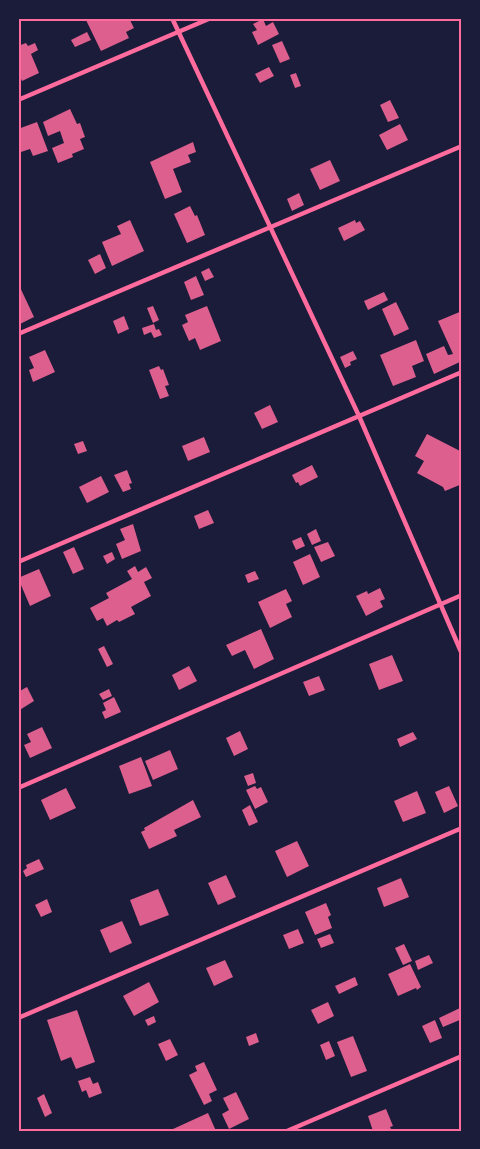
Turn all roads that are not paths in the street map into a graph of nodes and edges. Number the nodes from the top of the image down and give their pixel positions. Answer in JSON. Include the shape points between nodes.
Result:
{"nodes":[{"id":1,"x":172,"y":18,"type":"edge"},
{"id":2,"x":211,"y":18,"type":"edge"},
{"id":3,"x":178,"y":32,"type":"junction"},
{"id":4,"x":18,"y":100,"type":"edge"},
{"id":5,"x":462,"y":146,"type":"edge"},
{"id":6,"x":272,"y":228,"type":"junction"},
{"id":7,"x":18,"y":334,"type":"edge"},
{"id":8,"x":462,"y":372,"type":"edge"},
{"id":9,"x":359,"y":416,"type":"junction"},
{"id":10,"x":18,"y":562,"type":"edge"},
{"id":11,"x":462,"y":596,"type":"edge"},
{"id":12,"x":440,"y":605,"type":"junction"},
{"id":13,"x":462,"y":654,"type":"edge"},
{"id":14,"x":18,"y":788,"type":"edge"},
{"id":15,"x":462,"y":828,"type":"edge"},
{"id":16,"x":18,"y":1018,"type":"edge"},
{"id":17,"x":462,"y":1056,"type":"edge"},
{"id":18,"x":286,"y":1131,"type":"edge"}],
"edges":[{"from":1,"to":3,"type":"lane"},
{"from":2,"to":3,"type":"lane"},
{"from":3,"to":4,"type":"lane"},
{"from":3,"to":6,"type":"lane"},
{"from":5,"to":6,"type":"lane"},
{"from":6,"to":7,"type":"lane"},
{"from":6,"to":9,"type":"lane"},
{"from":8,"to":9,"type":"lane"},
{"from":9,"to":10,"type":"lane"},
{"from":9,"to":12,"type":"lane"},
{"from":11,"to":12,"type":"lane"},
{"from":12,"to":13,"type":"lane"},
{"from":12,"to":14,"type":"lane"},
{"from":15,"to":16,"type":"lane"},
{"from":17,"to":18,"type":"lane"}]}
